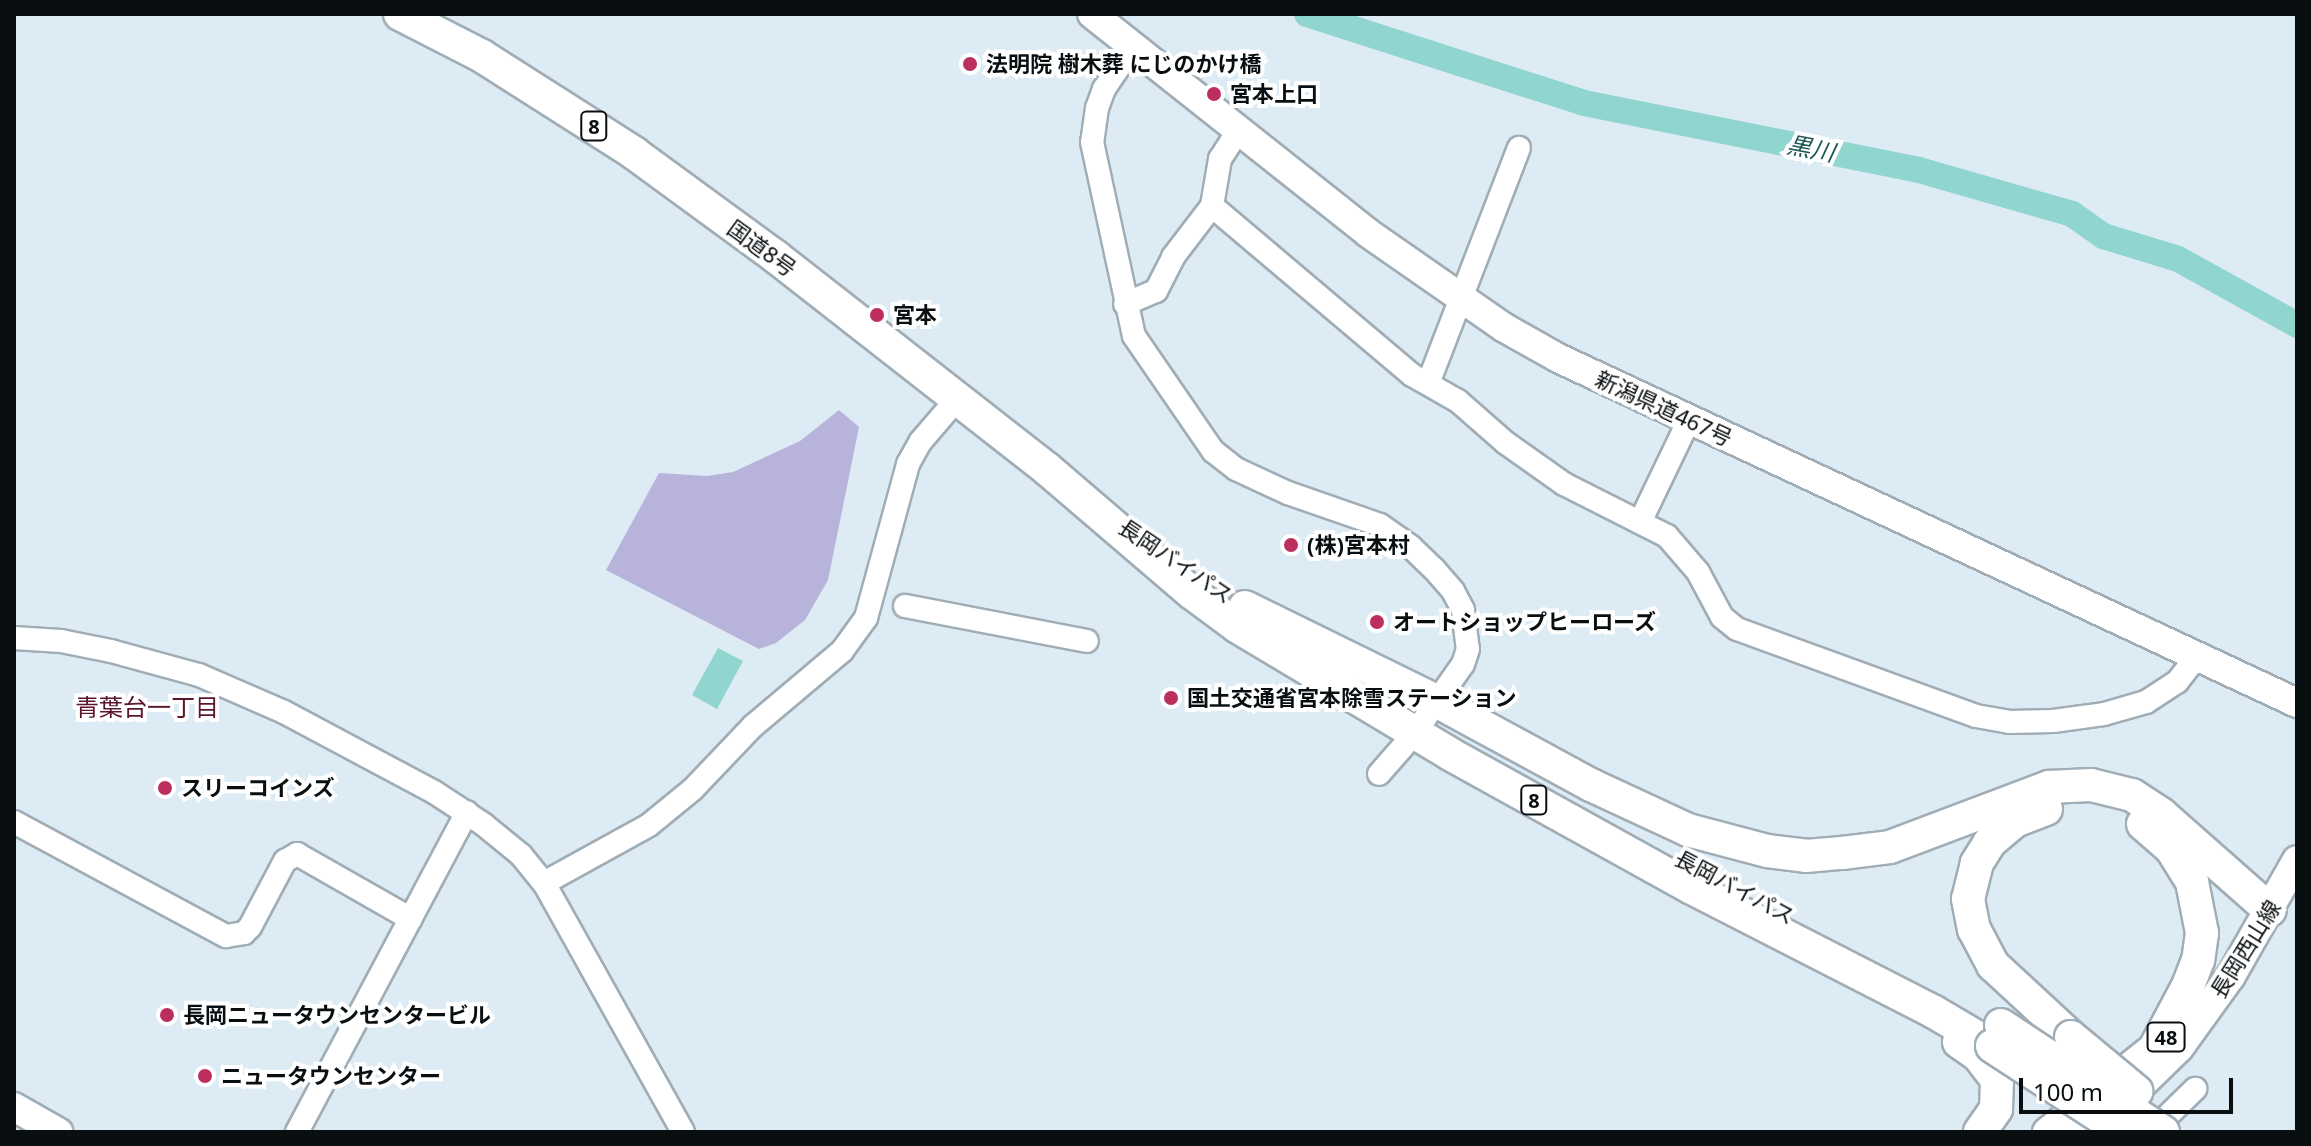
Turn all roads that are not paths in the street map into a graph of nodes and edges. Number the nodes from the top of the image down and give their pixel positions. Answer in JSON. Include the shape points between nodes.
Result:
{"nodes":[{"id":1,"x":1092,"y":14,"type":"edge"},
{"id":2,"x":411,"y":16,"type":"edge"},
{"id":3,"x":1133,"y":46,"type":"junction"},
{"id":4,"x":1238,"y":131,"type":"junction"},
{"id":5,"x":1519,"y":148,"type":"dead end"},
{"id":6,"x":1212,"y":206,"type":"junction"},
{"id":7,"x":1463,"y":300,"type":"junction"},
{"id":8,"x":1125,"y":304,"type":"junction"},
{"id":9,"x":1429,"y":381,"type":"junction"},
{"id":10,"x":968,"y":407,"type":"junction"},
{"id":11,"x":1689,"y":420,"type":"junction"},
{"id":12,"x":1103,"y":513,"type":"junction"},
{"id":13,"x":1641,"y":520,"type":"junction"},
{"id":14,"x":905,"y":606,"type":"dead end"},
{"id":15,"x":1087,"y":641,"type":"dead end"},
{"id":16,"x":17,"y":645,"type":"edge"},
{"id":17,"x":2197,"y":656,"type":"junction"},
{"id":18,"x":2297,"y":703,"type":"edge"},
{"id":19,"x":1426,"y":718,"type":"junction"},
{"id":20,"x":1479,"y":769,"type":"junction"},
{"id":21,"x":1379,"y":774,"type":"dead end"},
{"id":22,"x":467,"y":812,"type":"junction"},
{"id":23,"x":14,"y":822,"type":"edge"},
{"id":24,"x":2297,"y":860,"type":"edge"},
{"id":25,"x":544,"y":883,"type":"junction"},
{"id":26,"x":2267,"y":916,"type":"junction"},
{"id":27,"x":411,"y":919,"type":"junction"},
{"id":28,"x":1996,"y":1036,"type":"junction"},
{"id":29,"x":2154,"y":1050,"type":"junction"},
{"id":30,"x":2195,"y":1089,"type":"dead end"},
{"id":31,"x":2098,"y":1092,"type":"junction"},
{"id":32,"x":14,"y":1107,"type":"edge"},
{"id":33,"x":58,"y":1132,"type":"edge"},
{"id":34,"x":297,"y":1132,"type":"edge"},
{"id":35,"x":683,"y":1132,"type":"edge"},
{"id":36,"x":1980,"y":1132,"type":"edge"},
{"id":37,"x":2047,"y":1132,"type":"edge"},
{"id":38,"x":2076,"y":1132,"type":"edge"},
{"id":39,"x":2082,"y":1132,"type":"edge"},
{"id":40,"x":2124,"y":1132,"type":"edge"},
{"id":41,"x":2151,"y":1132,"type":"edge"},
{"id":42,"x":2163,"y":1132,"type":"edge"},
{"id":43,"x":2184,"y":1132,"type":"edge"}],
"edges":[{"from":1,"to":3,"type":"main road","name":"新潟県道467号"},
{"from":2,"to":10,"type":"highway","name":"国道8号","number":"8","via":[[572,111],[776,257]]},
{"from":3,"to":4,"type":"main road","name":"新潟県道467号"},
{"from":3,"to":8,"type":"street","via":[[1104,89],[1092,142]]},
{"from":4,"to":6,"type":"street","via":[[1220,159]]},
{"from":4,"to":7,"type":"main road","name":"新潟県道467号"},
{"from":5,"to":7,"type":"street"},
{"from":6,"to":8,"type":"street","via":[[1173,257],[1156,291]]},
{"from":6,"to":9,"type":"street","via":[[1412,375]]},
{"from":7,"to":9,"type":"street"},
{"from":7,"to":11,"type":"main road","name":"新潟県道467号","via":[[1558,358]]},
{"from":8,"to":19,"type":"street","via":[[1134,336],[1213,451],[1236,469],[1288,493],[1380,525],[1411,547],[1453,591],[1463,610],[1468,649]]},
{"from":9,"to":13,"type":"street","via":[[1564,484]]},
{"from":10,"to":12,"type":"highway","name":"国道8号","number":"8"},
{"from":10,"to":25,"type":"street","via":[[921,441],[908,464],[866,618],[842,651],[649,825]]},
{"from":11,"to":13,"type":"street"},
{"from":11,"to":17,"type":"main road","name":"新潟県道467号"},
{"from":12,"to":19,"type":"highway","name":"長岡バイパス","number":"8"},
{"from":12,"to":19,"type":"highway","name":"長岡バイパス","number":"8","via":[[1238,627]]},
{"from":13,"to":17,"type":"street","via":[[1667,536],[1698,572],[1722,617],[1737,629],[1976,716],[2053,721],[2118,710],[2162,693]]},
{"from":14,"to":15,"type":"street"},
{"from":16,"to":22,"type":"street","via":[[111,651],[199,675],[284,712]]},
{"from":17,"to":18,"type":"main road","name":"新潟県道467号"},
{"from":19,"to":20,"type":"highway","name":"長岡バイパス","number":"8"},
{"from":19,"to":21,"type":"street"},
{"from":19,"to":26,"type":"highway","via":[[1688,830],[1806,856],[1890,847],[2049,787],[2110,789],[2132,795],[2161,814]]},
{"from":19,"to":28,"type":"highway","name":"長岡バイパス","number":"8"},
{"from":20,"to":28,"type":"highway","name":"長岡バイパス","number":"8","via":[[1692,888],[1934,1012]]},
{"from":20,"to":36,"type":"highway","via":[[1538,813],[1701,910],[1965,1045],[1992,1069],[1999,1090],[1996,1109]]},
{"from":22,"to":25,"type":"street","via":[[521,855]]},
{"from":22,"to":27,"type":"street"},
{"from":23,"to":27,"type":"street","via":[[226,936],[250,927],[285,861],[297,854]]},
{"from":24,"to":26,"type":"main road","name":"長岡西山線","number":"48"},
{"from":25,"to":35,"type":"street"},
{"from":26,"to":29,"type":"main road","number":"48","via":[[2220,979]]},
{"from":26,"to":39,"type":"main road","name":"長岡西山線","number":"48","via":[[2179,1048]]},
{"from":27,"to":34,"type":"street"},
{"from":28,"to":40,"type":"highway","name":"長岡バイパス","number":"8","bridge":true},
{"from":28,"to":42,"type":"highway","name":"長岡バイパス","number":"8","bridge":true},
{"from":29,"to":31,"type":"main road","number":"48"},
{"from":29,"to":43,"type":"highway","bridge":true,"via":[[2198,960],[2198,899],[2184,868],[2161,839],[2133,818],[2088,802],[2028,815],[2001,830],[1977,863],[1968,899],[1974,929],[1993,965]]},
{"from":30,"to":41,"type":"street"},
{"from":31,"to":37,"type":"main road","number":"48"},
{"from":31,"to":38,"type":"main road"},
{"from":32,"to":33,"type":"main road"}]}
